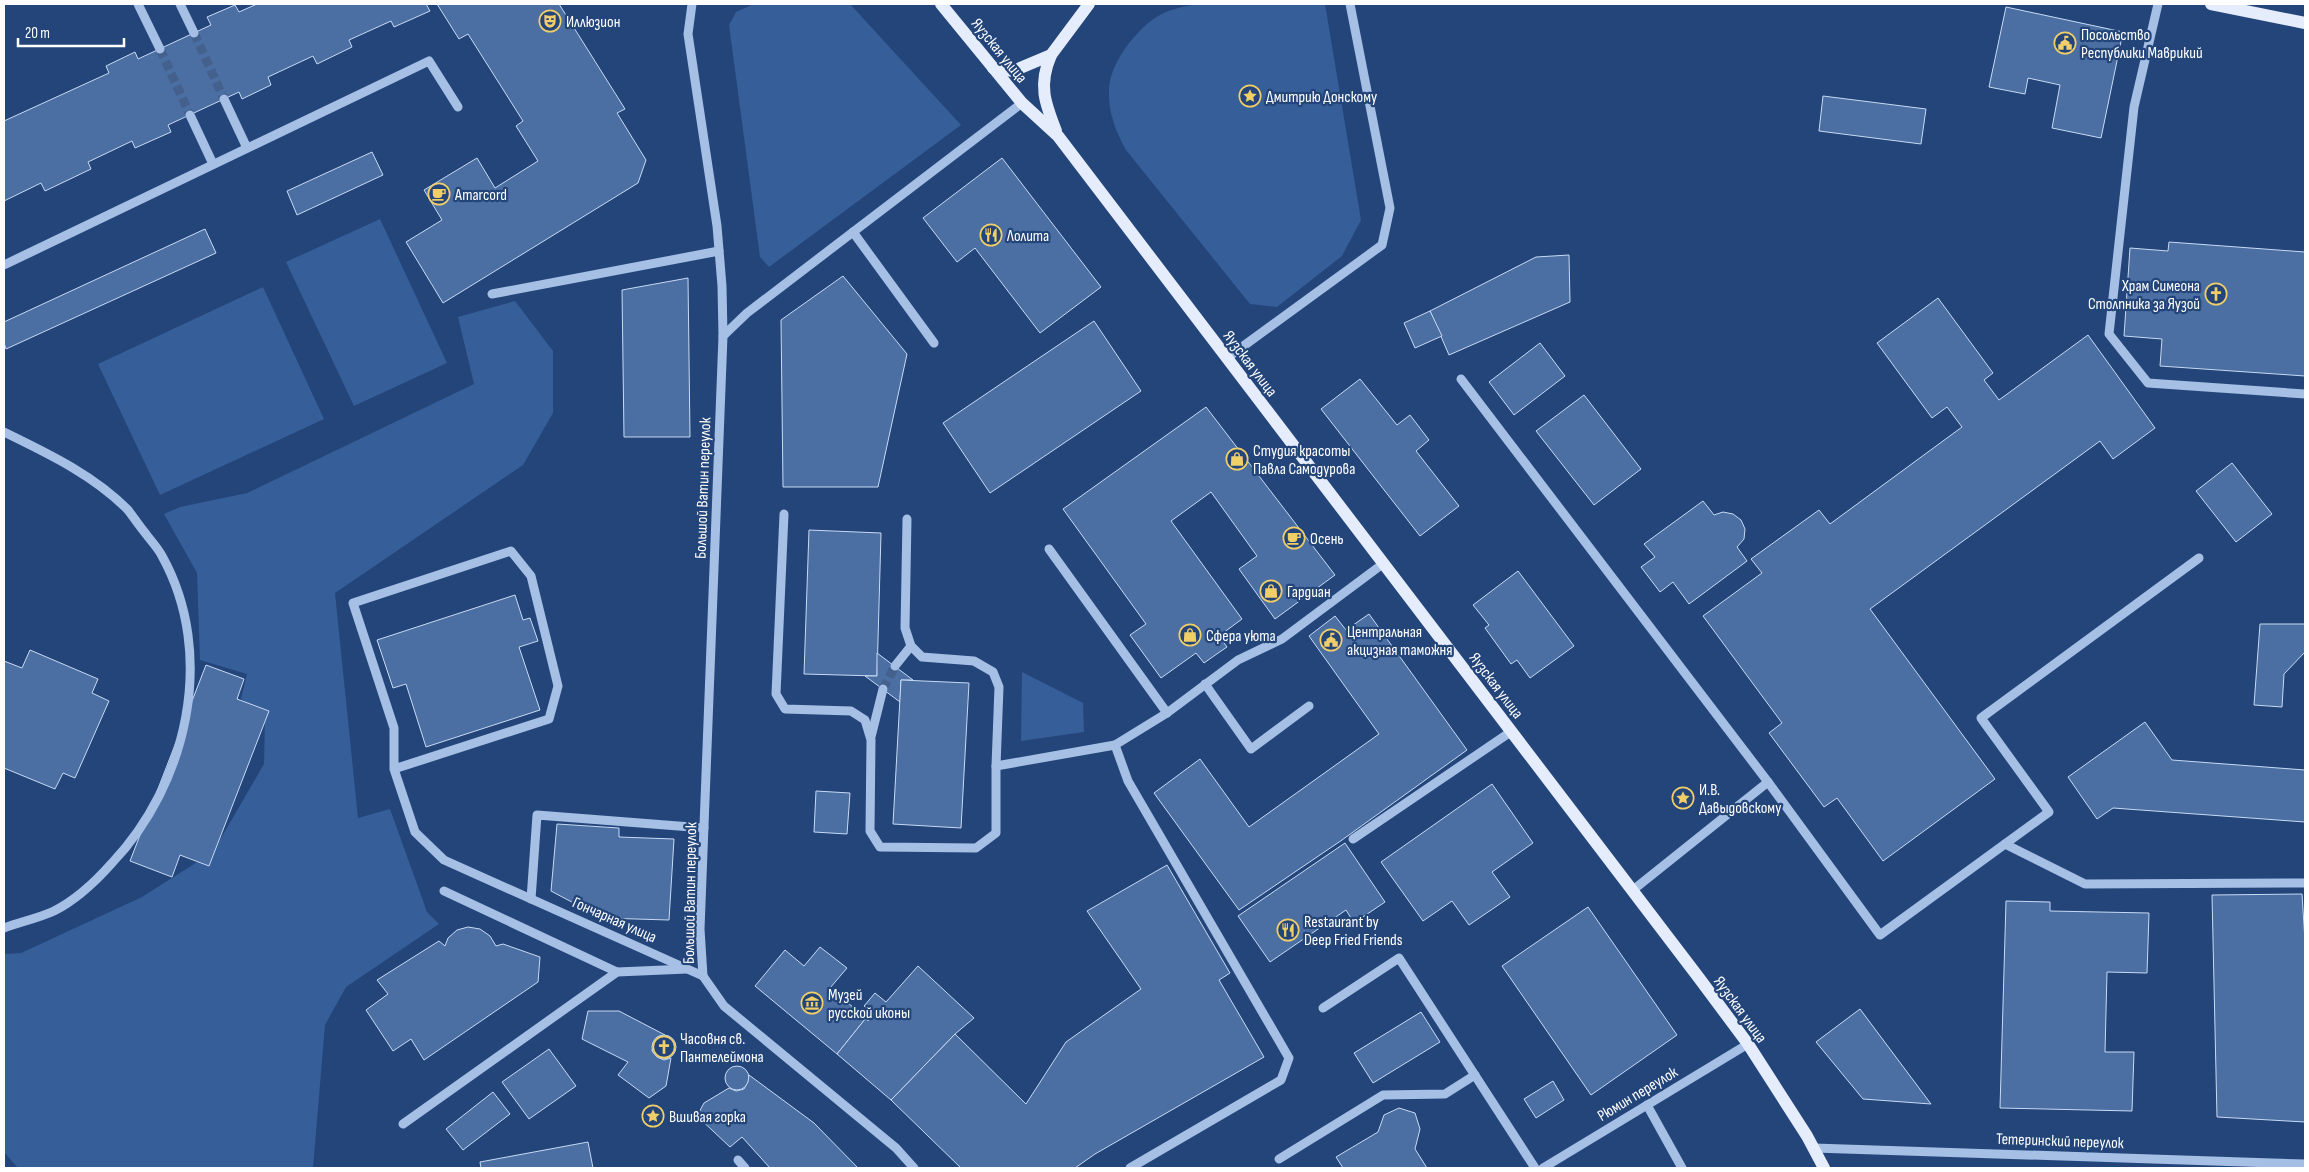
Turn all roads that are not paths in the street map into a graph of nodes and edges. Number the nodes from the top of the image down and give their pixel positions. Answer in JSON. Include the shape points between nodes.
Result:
{"nodes":[{"id":1,"x":138,"y":4,"type":"edge"},
{"id":2,"x":180,"y":4,"type":"edge"},
{"id":3,"x":692,"y":4,"type":"edge"},
{"id":4,"x":941,"y":4,"type":"edge"},
{"id":5,"x":1089,"y":4,"type":"edge"},
{"id":6,"x":1350,"y":4,"type":"edge"},
{"id":7,"x":2158,"y":4,"type":"edge"},
{"id":8,"x":2211,"y":4,"type":"edge"},
{"id":9,"x":2305,"y":23,"type":"edge"},
{"id":10,"x":194,"y":34,"type":"tunnel mouth"},
{"id":11,"x":160,"y":49,"type":"tunnel mouth"},
{"id":12,"x":1051,"y":55,"type":"junction"},
{"id":13,"x":993,"y":68,"type":"junction"},
{"id":14,"x":224,"y":100,"type":"tunnel mouth"},
{"id":15,"x":1022,"y":103,"type":"junction"},
{"id":16,"x":458,"y":107,"type":"dead end"},
{"id":17,"x":190,"y":115,"type":"tunnel mouth"},
{"id":18,"x":1058,"y":136,"type":"junction"},
{"id":19,"x":247,"y":148,"type":"junction"},
{"id":20,"x":213,"y":164,"type":"junction"},
{"id":21,"x":853,"y":232,"type":"junction"},
{"id":22,"x":719,"y":251,"type":"junction"},
{"id":23,"x":4,"y":265,"type":"edge"},
{"id":24,"x":492,"y":294,"type":"dead end"},
{"id":25,"x":723,"y":336,"type":"junction"},
{"id":26,"x":934,"y":343,"type":"dead end"},
{"id":27,"x":1227,"y":358,"type":"junction"},
{"id":28,"x":1462,"y":379,"type":"dead end"},
{"id":29,"x":2305,"y":394,"type":"edge"},
{"id":30,"x":4,"y":432,"type":"edge"},
{"id":31,"x":784,"y":514,"type":"dead end"},
{"id":32,"x":907,"y":519,"type":"dead end"},
{"id":33,"x":1049,"y":549,"type":"dead end"},
{"id":34,"x":2199,"y":558,"type":"dead end"},
{"id":35,"x":1384,"y":563,"type":"junction"},
{"id":36,"x":910,"y":646,"type":"junction"},
{"id":37,"x":894,"y":666,"type":"tunnel mouth"},
{"id":38,"x":1205,"y":684,"type":"junction"},
{"id":39,"x":883,"y":689,"type":"tunnel mouth"},
{"id":40,"x":1309,"y":706,"type":"dead end"},
{"id":41,"x":1167,"y":712,"type":"junction"},
{"id":42,"x":1512,"y":731,"type":"junction"},
{"id":43,"x":871,"y":740,"type":"junction"},
{"id":44,"x":1115,"y":745,"type":"junction"},
{"id":45,"x":996,"y":766,"type":"junction"},
{"id":46,"x":394,"y":769,"type":"junction"},
{"id":47,"x":1768,"y":782,"type":"junction"},
{"id":48,"x":704,"y":828,"type":"junction"},
{"id":49,"x":1353,"y":839,"type":"dead end"},
{"id":50,"x":2005,"y":844,"type":"junction"},
{"id":51,"x":2305,"y":884,"type":"edge"},
{"id":52,"x":1633,"y":890,"type":"junction"},
{"id":53,"x":444,"y":891,"type":"dead end"},
{"id":54,"x":531,"y":899,"type":"junction"},
{"id":55,"x":4,"y":928,"type":"edge"},
{"id":56,"x":689,"y":969,"type":"junction"},
{"id":57,"x":617,"y":972,"type":"junction"},
{"id":58,"x":703,"y":976,"type":"junction"},
{"id":59,"x":1323,"y":1008,"type":"dead end"},
{"id":60,"x":1748,"y":1044,"type":"junction"},
{"id":61,"x":1475,"y":1075,"type":"junction"},
{"id":62,"x":1647,"y":1105,"type":"junction"},
{"id":63,"x":403,"y":1124,"type":"dead end"},
{"id":64,"x":1814,"y":1148,"type":"junction"},
{"id":65,"x":1279,"y":1159,"type":"dead end"},
{"id":66,"x":738,"y":1160,"type":"dead end"},
{"id":67,"x":2305,"y":1164,"type":"edge"},
{"id":68,"x":745,"y":1168,"type":"edge"},
{"id":69,"x":914,"y":1168,"type":"edge"},
{"id":70,"x":1130,"y":1168,"type":"edge"},
{"id":71,"x":1535,"y":1168,"type":"edge"},
{"id":72,"x":1543,"y":1168,"type":"edge"},
{"id":73,"x":1682,"y":1168,"type":"edge"},
{"id":74,"x":1824,"y":1168,"type":"edge"}],
"edges":[{"from":1,"to":11,"type":"street"},
{"from":2,"to":10,"type":"street"},
{"from":3,"to":22,"type":"street","name":"Большой Ватин переулок","via":[[688,34]]},
{"from":4,"to":13,"type":"main road","name":"Яузская улица"},
{"from":5,"to":12,"type":"main road"},
{"from":6,"to":27,"type":"street","via":[[1390,208],[1382,245]]},
{"from":7,"to":29,"type":"street","via":[[2134,106],[2108,334],[2148,383]]},
{"from":8,"to":9,"type":"main road"},
{"from":12,"to":13,"type":"main road","via":[[1012,71]]},
{"from":12,"to":18,"type":"main road","name":"Яузская улица","via":[[1042,87]]},
{"from":13,"to":15,"type":"main road","name":"Яузская улица"},
{"from":14,"to":19,"type":"street"},
{"from":15,"to":18,"type":"main road","name":"Яузская улица"},
{"from":15,"to":21,"type":"street"},
{"from":16,"to":19,"type":"street","via":[[429,61]]},
{"from":17,"to":20,"type":"street"},
{"from":18,"to":27,"type":"main road","name":"Яузская улица"},
{"from":19,"to":20,"type":"street"},
{"from":20,"to":23,"type":"street"},
{"from":21,"to":25,"type":"street","via":[[747,313]]},
{"from":21,"to":26,"type":"street"},
{"from":22,"to":24,"type":"street"},
{"from":22,"to":25,"type":"street","name":"Большой Ватин переулок"},
{"from":25,"to":48,"type":"street","name":"Большой Ватин переулок"},
{"from":27,"to":35,"type":"main road","name":"Яузская улица"},
{"from":28,"to":47,"type":"street"},
{"from":30,"to":55,"type":"street","via":[[88,477],[128,510],[162,555],[182,604],[190,651],[188,702],[180,747],[160,796],[131,843],[96,881],[54,911]]},
{"from":31,"to":43,"type":"street","via":[[776,694],[785,709],[851,711],[865,720]]},
{"from":32,"to":36,"type":"street","via":[[905,628]]},
{"from":33,"to":41,"type":"street"},
{"from":34,"to":50,"type":"street","via":[[1981,718],[2050,812]]},
{"from":35,"to":38,"type":"street","via":[[1282,639],[1238,660]]},
{"from":35,"to":42,"type":"main road","name":"Яузская улица"},
{"from":36,"to":37,"type":"street"},
{"from":36,"to":45,"type":"street","via":[[922,657],[974,661],[993,672],[999,687]]},
{"from":38,"to":40,"type":"street","via":[[1251,749]]},
{"from":38,"to":41,"type":"street"},
{"from":39,"to":43,"type":"street"},
{"from":41,"to":44,"type":"street"},
{"from":42,"to":49,"type":"street"},
{"from":42,"to":52,"type":"main road","name":"Яузская улица"},
{"from":43,"to":45,"type":"street","via":[[870,831],[880,847],[976,848],[996,833]]},
{"from":44,"to":45,"type":"street"},
{"from":44,"to":70,"type":"street","via":[[1128,780],[1290,1058],[1281,1080]]},
{"from":46,"to":46,"type":"street","name":"Гончарная улица","via":[[394,728],[353,602],[511,551],[531,576],[558,686],[549,719]]},
{"from":46,"to":54,"type":"street","name":"Гончарная улица","via":[[415,832],[444,860]]},
{"from":47,"to":50,"type":"street","via":[[1880,935]]},
{"from":47,"to":52,"type":"street"},
{"from":48,"to":54,"type":"street","via":[[537,815]]},
{"from":48,"to":58,"type":"street","name":"Большой Ватин переулок","via":[[700,928]]},
{"from":50,"to":51,"type":"street","via":[[2085,884]]},
{"from":52,"to":60,"type":"main road","name":"Яузская улица"},
{"from":53,"to":57,"type":"street"},
{"from":54,"to":56,"type":"street","name":"Гончарная улица"},
{"from":56,"to":57,"type":"street"},
{"from":56,"to":58,"type":"street","name":"Гончарная улица"},
{"from":57,"to":63,"type":"street"},
{"from":58,"to":69,"type":"street","name":"Гончарная улица","via":[[724,1006],[896,1148]]},
{"from":59,"to":61,"type":"street","via":[[1399,958]]},
{"from":60,"to":62,"type":"street","name":"Рюмин переулок"},
{"from":60,"to":64,"type":"main road","name":"Яузская улица"},
{"from":61,"to":65,"type":"street","via":[[1445,1094],[1383,1095]]},
{"from":61,"to":71,"type":"street"},
{"from":62,"to":72,"type":"street","name":"Рюмин переулок"},
{"from":62,"to":73,"type":"street"},
{"from":64,"to":67,"type":"street","name":"Тетеринский переулок"},
{"from":64,"to":74,"type":"main road","name":"Яузская улица"},
{"from":66,"to":68,"type":"street"}]}
